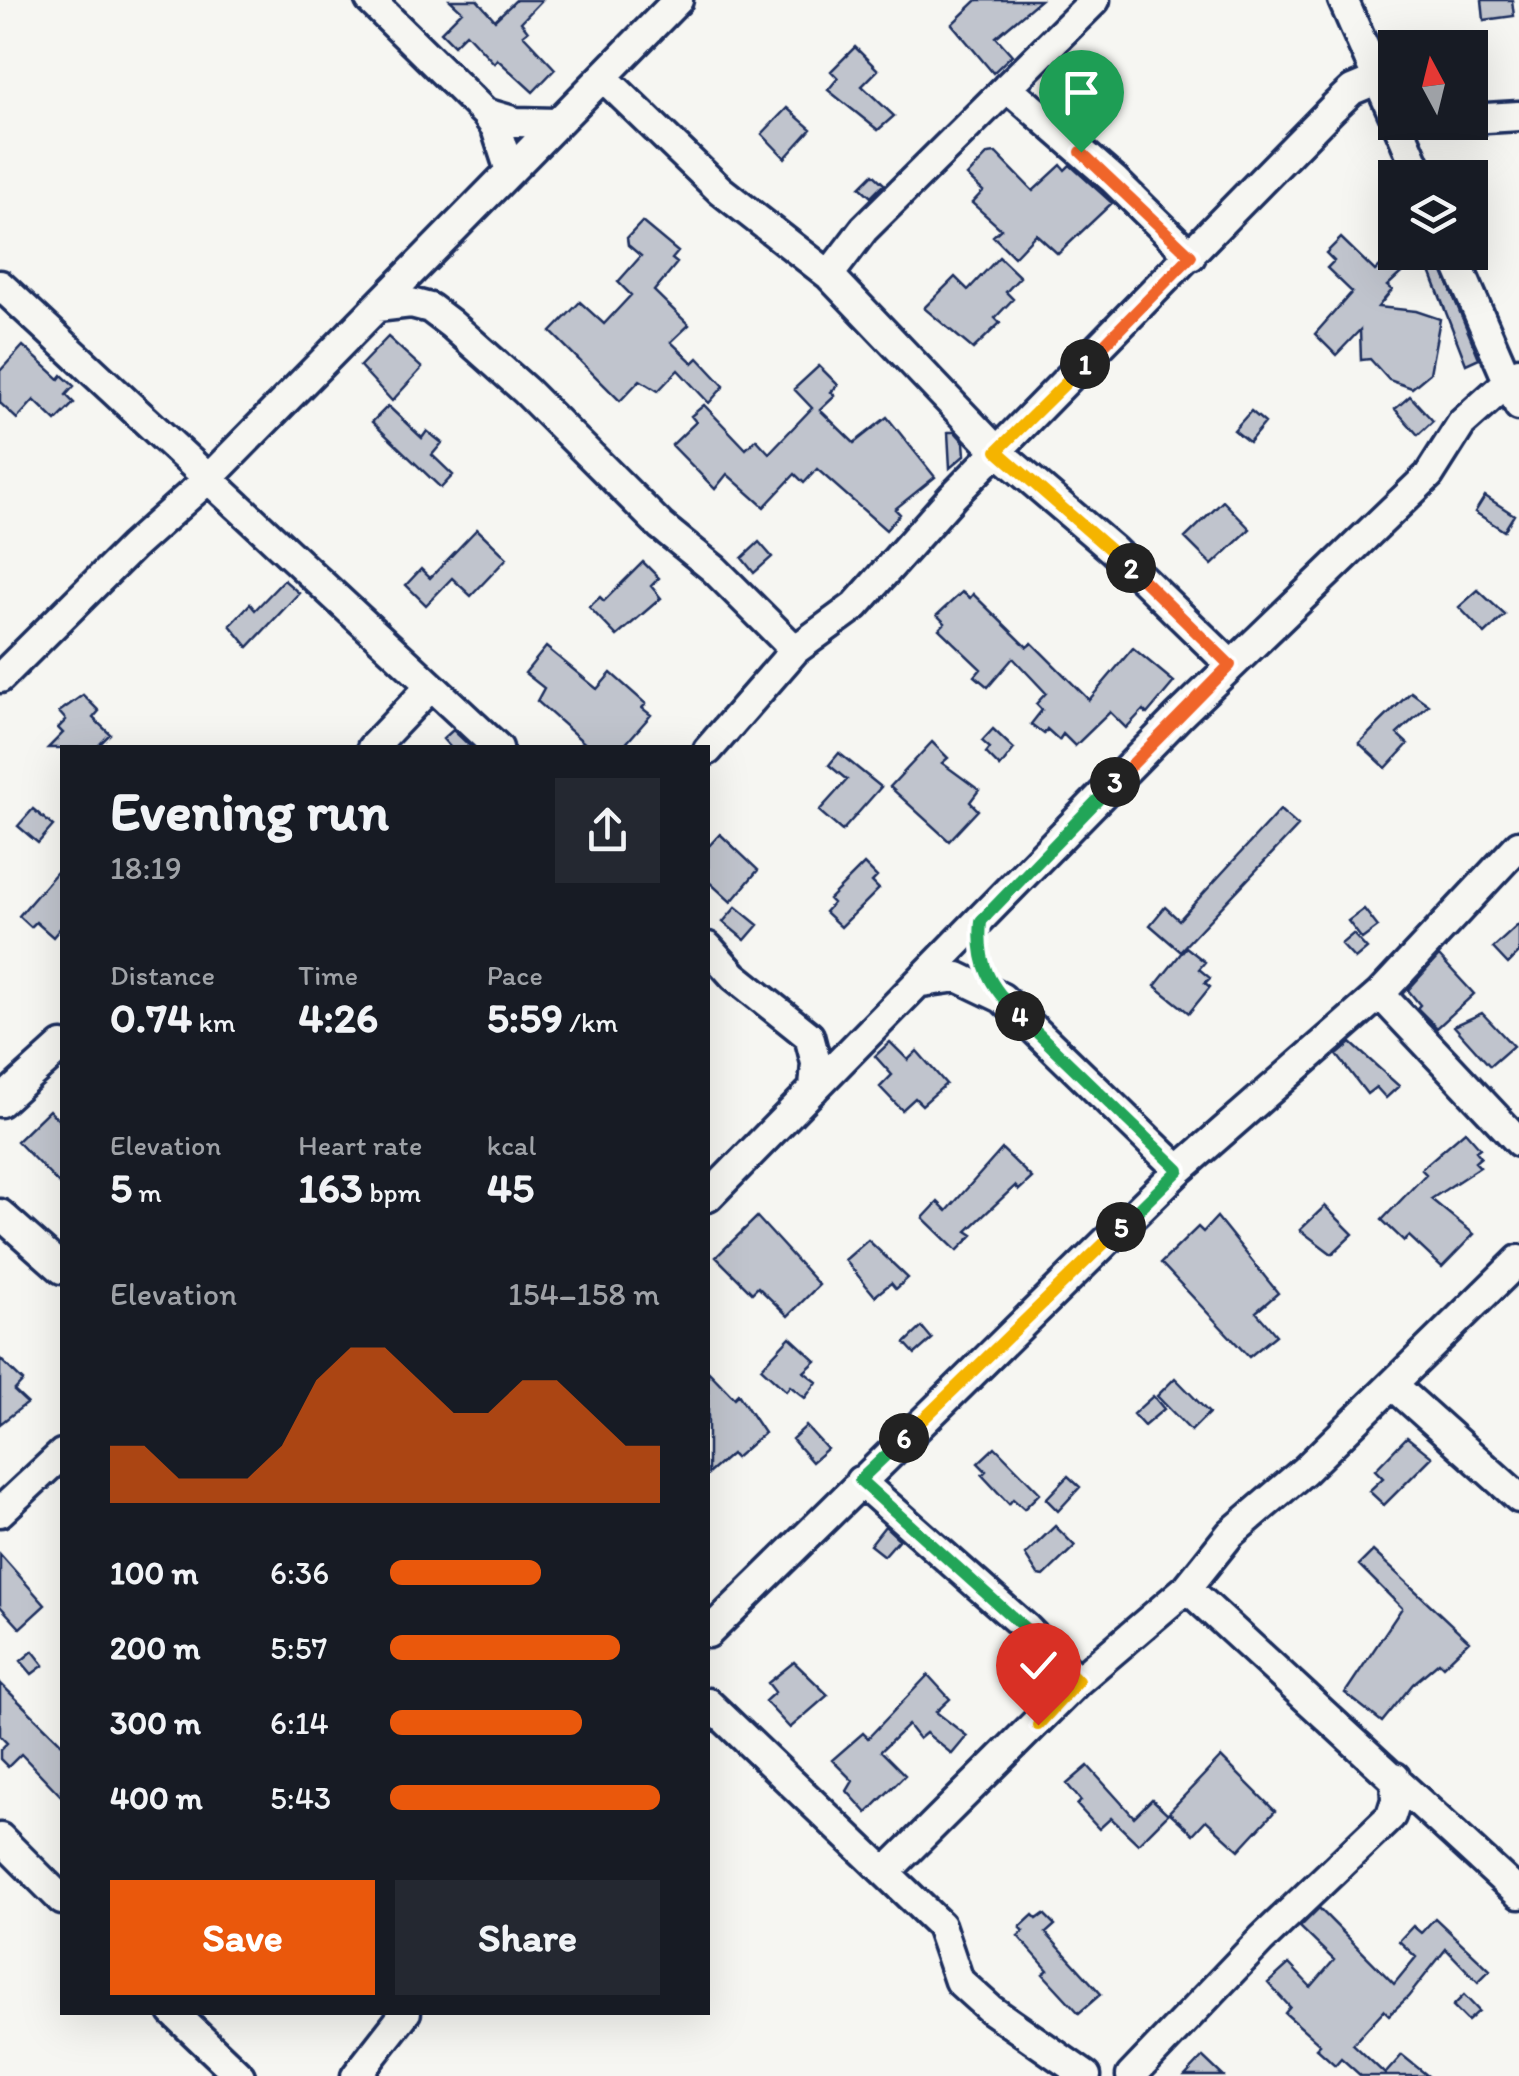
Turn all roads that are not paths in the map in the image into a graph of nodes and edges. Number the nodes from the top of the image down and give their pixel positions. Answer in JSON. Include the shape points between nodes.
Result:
{"nodes":[{"id":1,"x":370,"y":0,"type":"edge"},
{"id":2,"x":678,"y":0,"type":"edge"},
{"id":3,"x":1094,"y":0,"type":"edge"},
{"id":4,"x":1343,"y":0,"type":"edge"},
{"id":5,"x":604,"y":78,"type":"junction"},
{"id":6,"x":1378,"y":80,"type":"edge"},
{"id":7,"x":1378,"y":82,"type":"edge"},
{"id":8,"x":1006,"y":87,"type":"junction"},
{"id":9,"x":485,"y":113,"type":"junction"},
{"id":10,"x":1519,"y":116,"type":"edge"},
{"id":11,"x":1488,"y":118,"type":"edge"},
{"id":12,"x":557,"y":123,"type":"junction"},
{"id":13,"x":508,"y":168,"type":"junction"},
{"id":14,"x":1191,"y":256,"type":"junction"},
{"id":15,"x":426,"y":257,"type":"junction"},
{"id":16,"x":1461,"y":270,"type":"edge"},
{"id":17,"x":829,"y":275,"type":"junction"},
{"id":18,"x":1,"y":288,"type":"edge"},
{"id":19,"x":377,"y":307,"type":"junction"},
{"id":20,"x":430,"y":308,"type":"junction"},
{"id":21,"x":1513,"y":376,"type":"edge"},
{"id":22,"x":1519,"y":406,"type":"edge"},
{"id":23,"x":997,"y":451,"type":"junction"},
{"id":24,"x":209,"y":478,"type":"junction"},
{"id":25,"x":794,"y":650,"type":"junction"},
{"id":26,"x":1230,"y":665,"type":"junction"},
{"id":27,"x":0,"y":678,"type":"edge"},
{"id":28,"x":430,"y":687,"type":"junction"},
{"id":29,"x":375,"y":745,"type":"edge"},
{"id":30,"x":495,"y":745,"type":"edge"},
{"id":31,"x":710,"y":748,"type":"edge"},
{"id":32,"x":1519,"y":846,"type":"edge"},
{"id":33,"x":981,"y":921,"type":"junction"},
{"id":34,"x":710,"y":948,"type":"edge"},
{"id":35,"x":922,"y":982,"type":"junction"},
{"id":36,"x":1380,"y":994,"type":"junction"},
{"id":37,"x":1002,"y":998,"type":"junction"},
{"id":38,"x":808,"y":1036,"type":"junction"},
{"id":39,"x":866,"y":1037,"type":"junction"},
{"id":40,"x":60,"y":1048,"type":"edge"},
{"id":41,"x":814,"y":1089,"type":"junction"},
{"id":42,"x":0,"y":1102,"type":"edge"},
{"id":43,"x":1519,"y":1142,"type":"edge"},
{"id":44,"x":1179,"y":1170,"type":"junction"},
{"id":45,"x":710,"y":1195,"type":"edge"},
{"id":46,"x":0,"y":1214,"type":"edge"},
{"id":47,"x":1519,"y":1260,"type":"edge"},
{"id":48,"x":60,"y":1267,"type":"edge"},
{"id":49,"x":1394,"y":1385,"type":"junction"},
{"id":50,"x":60,"y":1458,"type":"edge"},
{"id":51,"x":860,"y":1480,"type":"junction"},
{"id":52,"x":1519,"y":1498,"type":"edge"},
{"id":53,"x":0,"y":1512,"type":"edge"},
{"id":54,"x":1187,"y":1588,"type":"junction"},
{"id":55,"x":710,"y":1631,"type":"edge"},
{"id":56,"x":1078,"y":1681,"type":"junction"},
{"id":57,"x":710,"y":1704,"type":"edge"},
{"id":58,"x":1395,"y":1778,"type":"junction"},
{"id":59,"x":0,"y":1838,"type":"edge"},
{"id":60,"x":886,"y":1871,"type":"junction"},
{"id":61,"x":1519,"y":1894,"type":"edge"},
{"id":62,"x":60,"y":1898,"type":"edge"},
{"id":63,"x":176,"y":2015,"type":"edge"},
{"id":64,"x":404,"y":2015,"type":"edge"},
{"id":65,"x":240,"y":2076,"type":"edge"},
{"id":66,"x":356,"y":2076,"type":"edge"},
{"id":67,"x":1086,"y":2076,"type":"edge"},
{"id":68,"x":1130,"y":2076,"type":"edge"}],
"edges":[{"from":1,"to":9,"type":"street"},
{"from":2,"to":5,"type":"street"},
{"from":3,"to":8,"type":"street"},
{"from":4,"to":6,"type":"street"},
{"from":5,"to":12,"type":"street"},
{"from":5,"to":17,"type":"street","via":[[720,190]]},
{"from":7,"to":14,"type":"street","via":[[1352,90]]},
{"from":8,"to":14,"type":"street"},
{"from":8,"to":17,"type":"street","via":[[864,229]]},
{"from":9,"to":12,"type":"street"},
{"from":9,"to":13,"type":"street"},
{"from":10,"to":11,"type":"street"},
{"from":12,"to":13,"type":"street"},
{"from":13,"to":15,"type":"street"},
{"from":14,"to":23,"type":"street"},
{"from":15,"to":19,"type":"street"},
{"from":15,"to":20,"type":"street"},
{"from":16,"to":21,"type":"street"},
{"from":17,"to":23,"type":"street"},
{"from":18,"to":24,"type":"street"},
{"from":19,"to":20,"type":"street"},
{"from":19,"to":24,"type":"street"},
{"from":20,"to":25,"type":"street","via":[[526,391]]},
{"from":21,"to":22,"type":"street"},
{"from":21,"to":26,"type":"street","via":[[1462,423],[1429,475]]},
{"from":23,"to":25,"type":"street","via":[[855,606]]},
{"from":23,"to":26,"type":"street","via":[[1113,550]]},
{"from":24,"to":27,"type":"street"},
{"from":24,"to":28,"type":"street"},
{"from":25,"to":31,"type":"street"},
{"from":26,"to":33,"type":"street"},
{"from":28,"to":29,"type":"street"},
{"from":28,"to":30,"type":"street"},
{"from":32,"to":36,"type":"street"},
{"from":33,"to":35,"type":"street"},
{"from":33,"to":37,"type":"street","via":[[978,950],[986,978]]},
{"from":34,"to":38,"type":"street"},
{"from":35,"to":37,"type":"street","via":[[958,977]]},
{"from":35,"to":39,"type":"street"},
{"from":36,"to":43,"type":"street"},
{"from":36,"to":44,"type":"street"},
{"from":37,"to":44,"type":"street"},
{"from":38,"to":39,"type":"street"},
{"from":38,"to":41,"type":"street"},
{"from":39,"to":41,"type":"street"},
{"from":40,"to":42,"type":"street"},
{"from":41,"to":45,"type":"street"},
{"from":44,"to":51,"type":"street"},
{"from":46,"to":48,"type":"street"},
{"from":47,"to":49,"type":"street"},
{"from":49,"to":52,"type":"street"},
{"from":49,"to":54,"type":"street","via":[[1231,1533]]},
{"from":50,"to":53,"type":"street"},
{"from":51,"to":55,"type":"street"},
{"from":51,"to":56,"type":"street"},
{"from":54,"to":56,"type":"street"},
{"from":54,"to":58,"type":"street"},
{"from":56,"to":60,"type":"street"},
{"from":57,"to":60,"type":"street"},
{"from":58,"to":61,"type":"street"},
{"from":58,"to":68,"type":"street","via":[[1391,1816]]},
{"from":59,"to":62,"type":"street"},
{"from":60,"to":67,"type":"street","via":[[940,1925],[959,1981]]},
{"from":63,"to":65,"type":"street"},
{"from":64,"to":66,"type":"street"}]}
